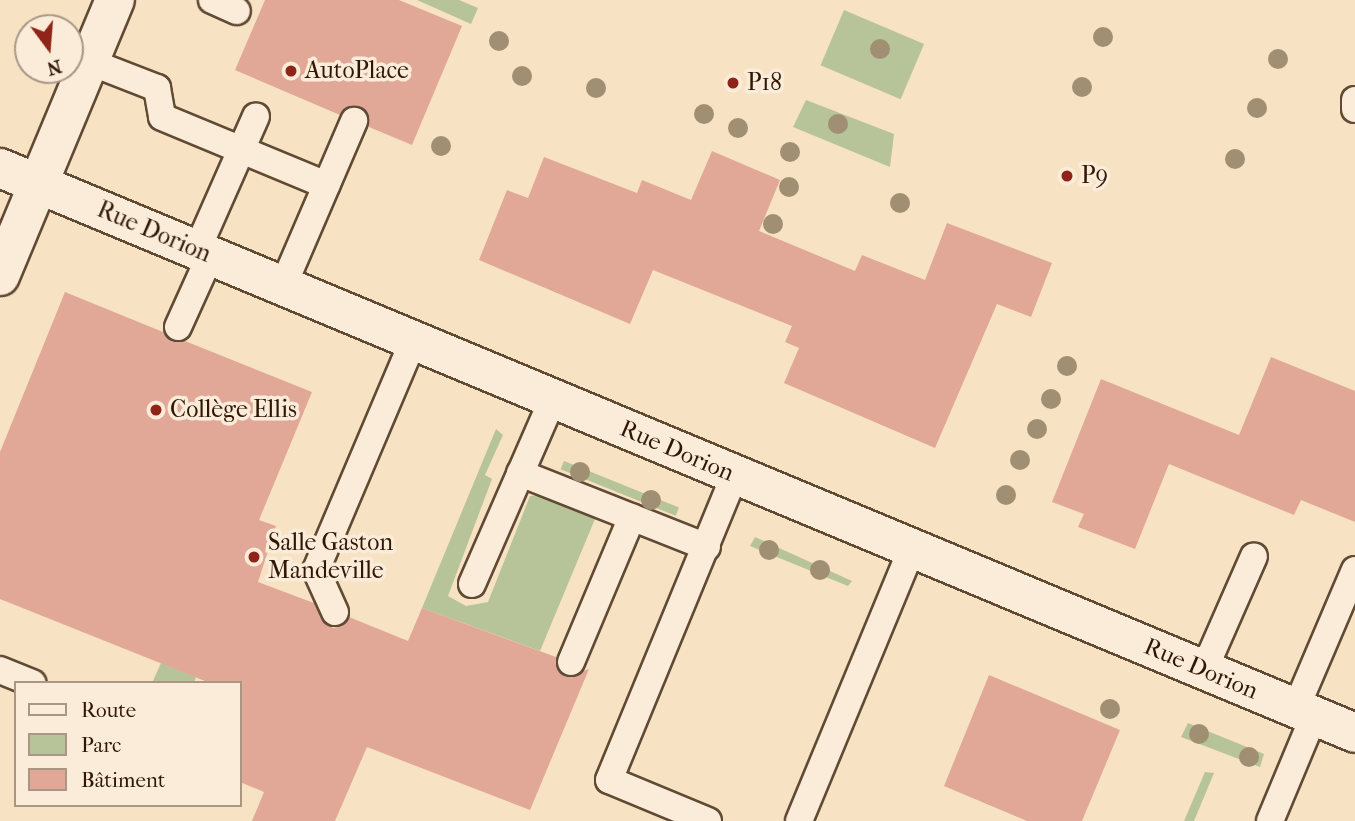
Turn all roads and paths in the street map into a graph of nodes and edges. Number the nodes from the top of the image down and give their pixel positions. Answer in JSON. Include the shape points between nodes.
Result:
{"nodes":[{"id":1,"x":115,"y":0,"type":"edge"},
{"id":2,"x":212,"y":0,"type":"edge"},
{"id":3,"x":237,"y":11,"type":"dead end"},
{"id":4,"x":90,"y":62,"type":"junction"},
{"id":5,"x":1355,"y":100,"type":"edge"},
{"id":6,"x":1355,"y":109,"type":"edge"},
{"id":7,"x":256,"y":116,"type":"dead end"},
{"id":8,"x":354,"y":121,"type":"dead end"},
{"id":9,"x":241,"y":151,"type":"junction"},
{"id":10,"x":0,"y":168,"type":"edge"},
{"id":11,"x":39,"y":184,"type":"junction"},
{"id":12,"x":326,"y":185,"type":"junction"},
{"id":13,"x":204,"y":253,"type":"junction"},
{"id":14,"x":0,"y":276,"type":"edge"},
{"id":15,"x":283,"y":286,"type":"junction"},
{"id":16,"x":178,"y":327,"type":"dead end"},
{"id":17,"x":413,"y":341,"type":"junction"},
{"id":18,"x":553,"y":399,"type":"junction"},
{"id":19,"x":520,"y":473,"type":"junction"},
{"id":20,"x":735,"y":475,"type":"junction"},
{"id":21,"x":632,"y":517,"type":"junction"},
{"id":22,"x":707,"y":547,"type":"junction"},
{"id":23,"x":912,"y":548,"type":"junction"},
{"id":24,"x":1254,"y":556,"type":"dead end"},
{"id":25,"x":1355,"y":570,"type":"edge"},
{"id":26,"x":472,"y":584,"type":"dead end"},
{"id":27,"x":335,"y":612,"type":"dead end"},
{"id":28,"x":571,"y":662,"type":"dead end"},
{"id":29,"x":0,"y":670,"type":"edge"},
{"id":30,"x":1205,"y":670,"type":"junction"},
{"id":31,"x":27,"y":681,"type":"edge"},
{"id":32,"x":1305,"y":712,"type":"junction"},
{"id":33,"x":1355,"y":733,"type":"edge"},
{"id":34,"x":698,"y":819,"type":"edge"},
{"id":35,"x":799,"y":821,"type":"edge"},
{"id":36,"x":1270,"y":821,"type":"edge"}],
"edges":[{"from":1,"to":4,"type":"street"},
{"from":2,"to":3,"type":"lane"},
{"from":4,"to":9,"type":"lane","via":[[157,88],[162,117]]},
{"from":4,"to":11,"type":"street"},
{"from":5,"to":6,"type":"lane"},
{"from":7,"to":9,"type":"lane"},
{"from":8,"to":12,"type":"lane"},
{"from":9,"to":12,"type":"lane"},
{"from":9,"to":13,"type":"lane"},
{"from":10,"to":11,"type":"street","name":"Rue Dorion"},
{"from":11,"to":13,"type":"street","name":"Rue Dorion"},
{"from":11,"to":14,"type":"street"},
{"from":12,"to":15,"type":"lane"},
{"from":13,"to":15,"type":"street","name":"Rue Dorion"},
{"from":13,"to":16,"type":"lane"},
{"from":15,"to":17,"type":"street","name":"Rue Dorion"},
{"from":17,"to":18,"type":"street","name":"Rue Dorion"},
{"from":17,"to":27,"type":"lane","via":[[316,570]]},
{"from":18,"to":19,"type":"lane"},
{"from":18,"to":20,"type":"street","name":"Rue Dorion"},
{"from":19,"to":21,"type":"lane"},
{"from":19,"to":26,"type":"lane"},
{"from":20,"to":22,"type":"lane"},
{"from":20,"to":23,"type":"street","name":"Rue Dorion"},
{"from":21,"to":22,"type":"lane"},
{"from":21,"to":28,"type":"lane"},
{"from":22,"to":34,"type":"lane","via":[[609,780]]},
{"from":23,"to":30,"type":"street","name":"Rue Dorion"},
{"from":23,"to":35,"type":"lane"},
{"from":24,"to":30,"type":"lane"},
{"from":25,"to":32,"type":"lane"},
{"from":29,"to":31,"type":"lane"},
{"from":30,"to":32,"type":"street","name":"Rue Dorion"},
{"from":32,"to":33,"type":"street","name":"Rue Dorion"},
{"from":32,"to":36,"type":"lane"}]}
